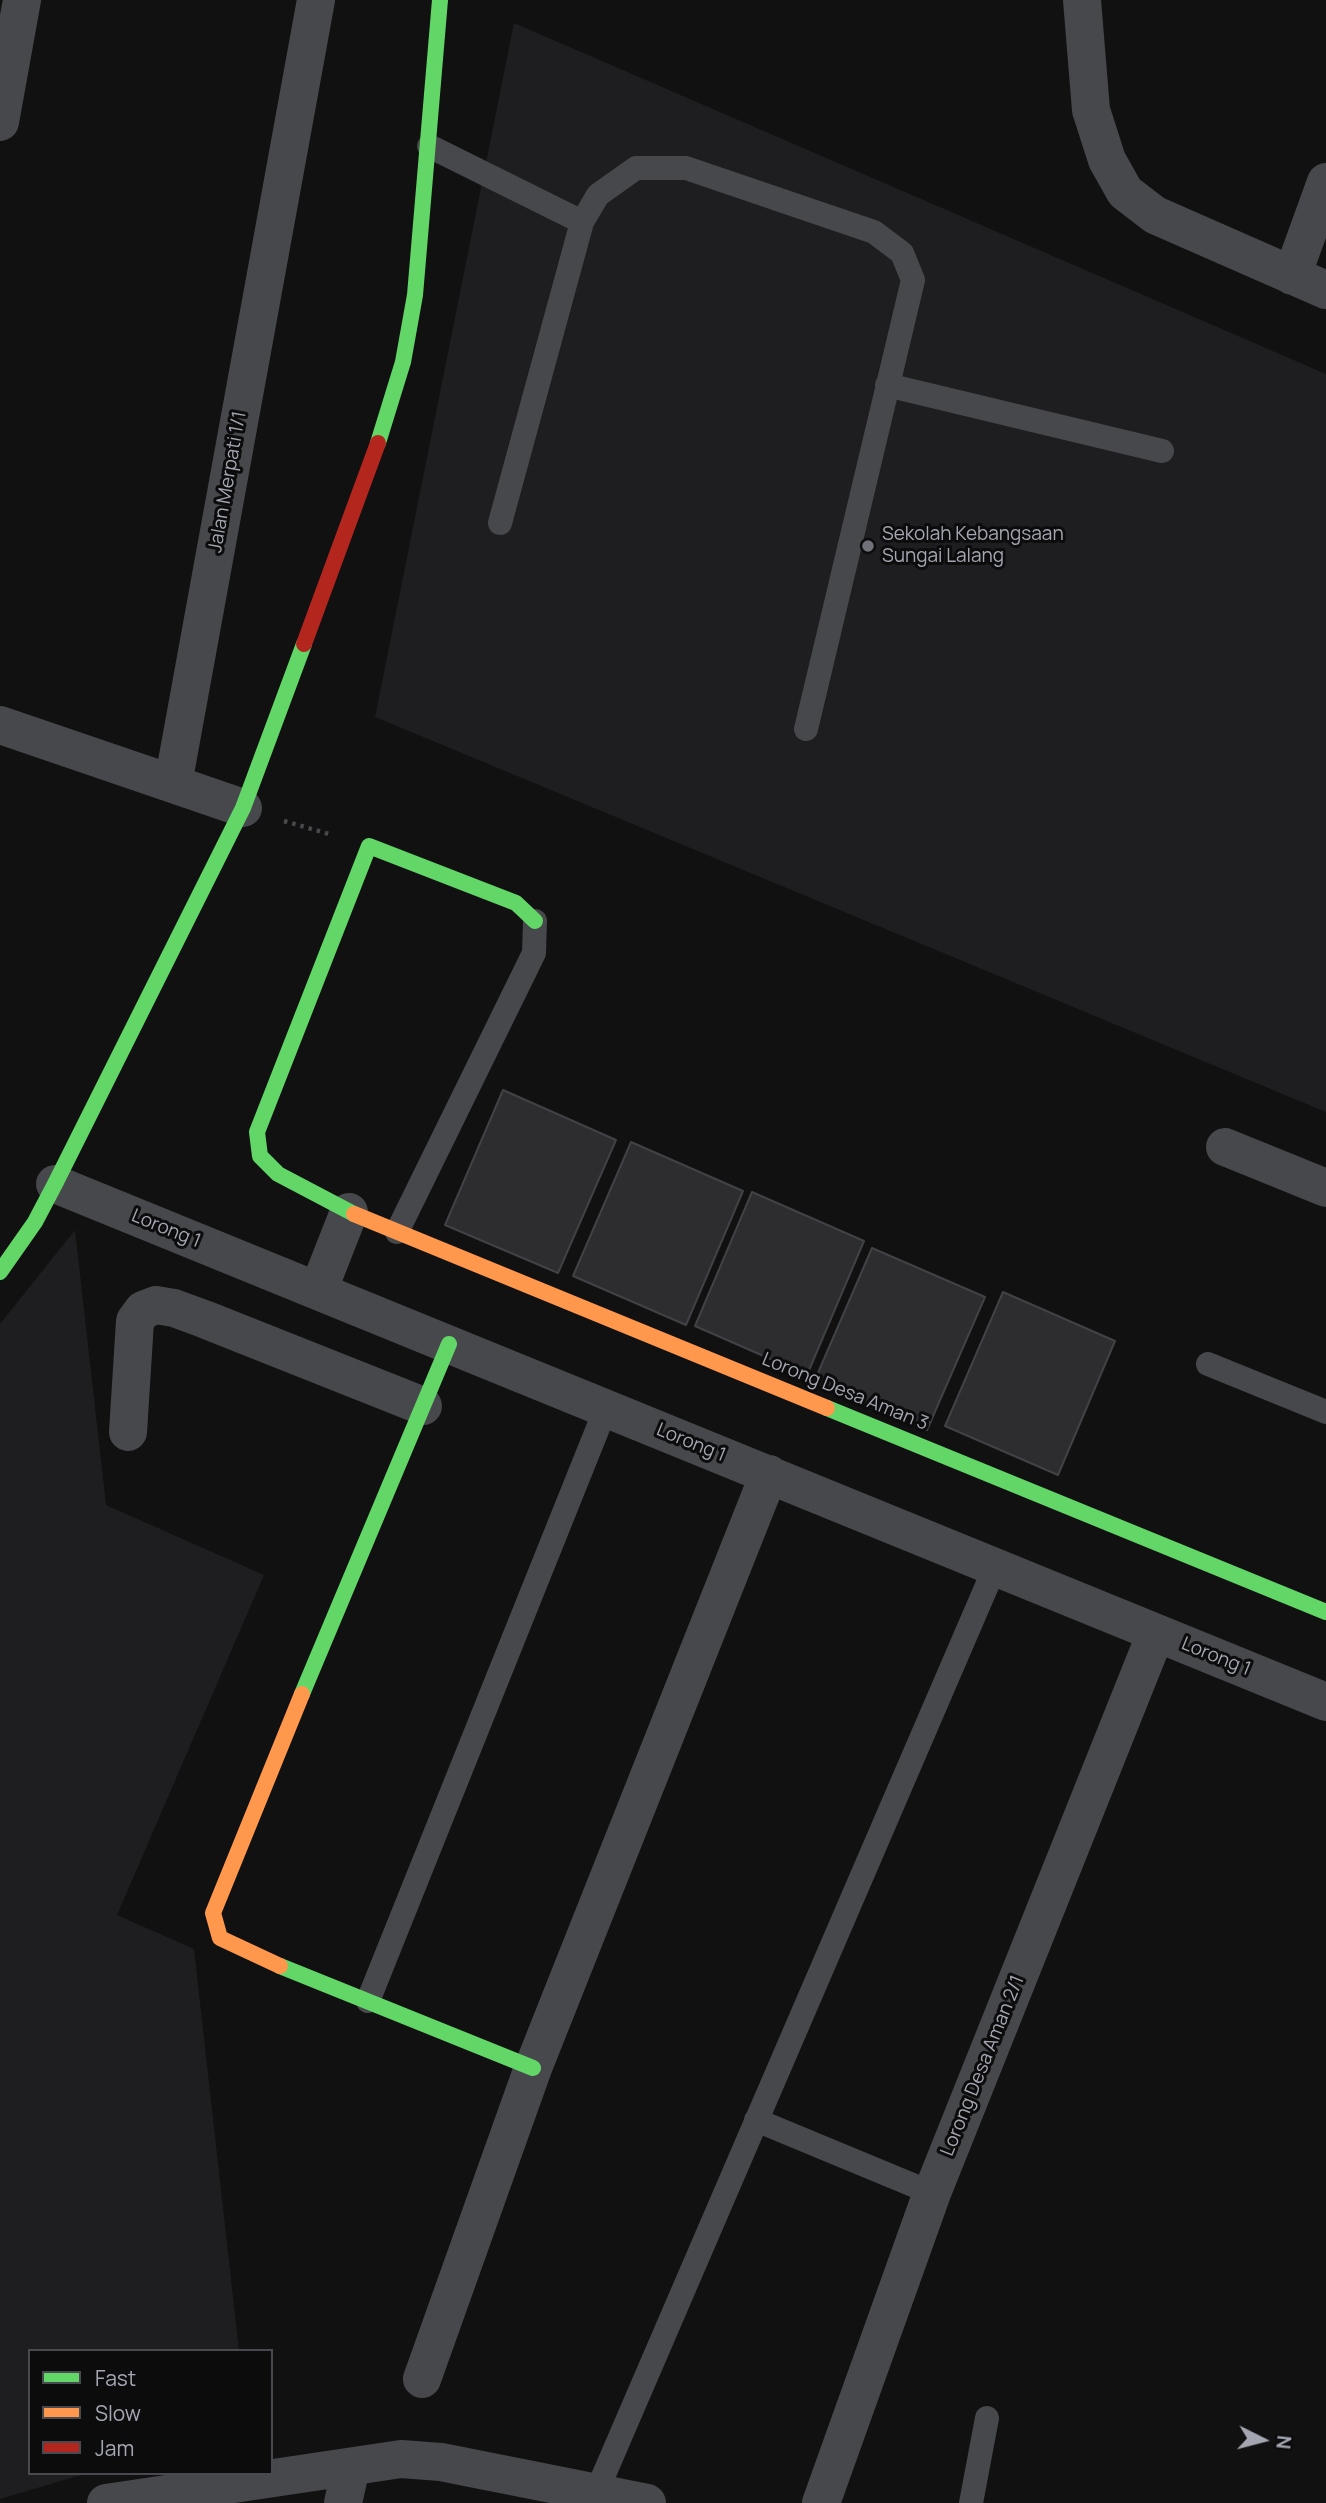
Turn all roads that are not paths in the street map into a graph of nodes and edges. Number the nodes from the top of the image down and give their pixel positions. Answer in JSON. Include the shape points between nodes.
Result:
{"nodes":[{"id":1,"x":22,"y":0,"type":"edge"},
{"id":2,"x":316,"y":0,"type":"edge"},
{"id":3,"x":440,"y":0,"type":"edge"},
{"id":4,"x":1082,"y":0,"type":"edge"},
{"id":5,"x":0,"y":122,"type":"edge"},
{"id":6,"x":429,"y":146,"type":"junction"},
{"id":7,"x":1326,"y":182,"type":"edge"},
{"id":8,"x":582,"y":222,"type":"junction"},
{"id":9,"x":1309,"y":283,"type":"edge"},
{"id":10,"x":887,"y":385,"type":"junction"},
{"id":11,"x":1162,"y":451,"type":"dead end"},
{"id":12,"x":500,"y":523,"type":"dead end"},
{"id":13,"x":0,"y":725,"type":"edge"},
{"id":14,"x":806,"y":729,"type":"dead end"},
{"id":15,"x":173,"y":784,"type":"junction"},
{"id":16,"x":243,"y":808,"type":"junction"},
{"id":17,"x":535,"y":920,"type":"joint"},
{"id":18,"x":1225,"y":1147,"type":"dead end"},
{"id":19,"x":55,"y":1184,"type":"junction"},
{"id":20,"x":1326,"y":1188,"type":"edge"},
{"id":21,"x":349,"y":1212,"type":"junction"},
{"id":22,"x":397,"y":1232,"type":"junction"},
{"id":23,"x":4,"y":1260,"type":"edge"},
{"id":24,"x":318,"y":1291,"type":"junction"},
{"id":25,"x":449,"y":1344,"type":"junction"},
{"id":26,"x":1208,"y":1364,"type":"dead end"},
{"id":27,"x":423,"y":1406,"type":"junction"},
{"id":28,"x":606,"y":1408,"type":"junction"},
{"id":29,"x":1326,"y":1412,"type":"edge"},
{"id":30,"x":128,"y":1432,"type":"dead end"},
{"id":31,"x":769,"y":1474,"type":"junction"},
{"id":32,"x":995,"y":1567,"type":"junction"},
{"id":33,"x":1326,"y":1612,"type":"edge"},
{"id":34,"x":1156,"y":1633,"type":"junction"},
{"id":35,"x":1326,"y":1702,"type":"edge"},
{"id":36,"x":368,"y":2001,"type":"junction"},
{"id":37,"x":533,"y":2068,"type":"junction"},
{"id":38,"x":756,"y":2120,"type":"junction"},
{"id":39,"x":932,"y":2193,"type":"junction"},
{"id":40,"x":422,"y":2379,"type":"dead end"},
{"id":41,"x":987,"y":2418,"type":"dead end"},
{"id":42,"x":351,"y":2467,"type":"junction"},
{"id":43,"x":531,"y":2492,"type":"edge"},
{"id":44,"x":596,"y":2493,"type":"junction"},
{"id":45,"x":178,"y":2497,"type":"edge"},
{"id":46,"x":106,"y":2503,"type":"edge"},
{"id":47,"x":343,"y":2503,"type":"edge"},
{"id":48,"x":647,"y":2503,"type":"edge"},
{"id":49,"x":821,"y":2503,"type":"edge"},
{"id":50,"x":971,"y":2503,"type":"edge"}],
"edges":[{"from":1,"to":5,"type":"street"},
{"from":2,"to":15,"type":"street","name":"Jalan Merpati 1/1"},
{"from":3,"to":6,"type":"street"},
{"from":4,"to":9,"type":"street","via":[[1091,110],[1107,160],[1125,192],[1155,215]]},
{"from":6,"to":8,"type":"lane"},
{"from":6,"to":16,"type":"street","via":[[415,295],[403,362],[383,429]]},
{"from":7,"to":9,"type":"street"},
{"from":8,"to":10,"type":"lane","via":[[598,195],[636,168],[686,167],[874,232],[902,253],[913,280]]},
{"from":8,"to":12,"type":"lane"},
{"from":10,"to":11,"type":"lane"},
{"from":10,"to":14,"type":"lane"},
{"from":13,"to":15,"type":"street"},
{"from":15,"to":16,"type":"street"},
{"from":16,"to":19,"type":"street"},
{"from":17,"to":21,"type":"street","name":"Lorong Desa Aman 3","via":[[516,903],[369,846],[257,1132],[260,1156],[278,1174]]},
{"from":17,"to":22,"type":"lane","via":[[534,953]]},
{"from":18,"to":20,"type":"street"},
{"from":19,"to":23,"type":"street"},
{"from":19,"to":24,"type":"street","name":"Lorong 1"},
{"from":21,"to":22,"type":"street","name":"Lorong Desa Aman 3"},
{"from":21,"to":24,"type":"street"},
{"from":22,"to":33,"type":"street","name":"Lorong Desa Aman 3"},
{"from":24,"to":25,"type":"street","name":"Lorong 1"},
{"from":25,"to":27,"type":"street"},
{"from":25,"to":28,"type":"street","name":"Lorong 1"},
{"from":26,"to":29,"type":"lane"},
{"from":27,"to":30,"type":"street","via":[[204,1319],[156,1305],[143,1310],[135,1321]]},
{"from":27,"to":36,"type":"street","via":[[213,1913],[220,1938],[238,1949]]},
{"from":28,"to":31,"type":"street","name":"Lorong 1"},
{"from":28,"to":36,"type":"lane"},
{"from":31,"to":32,"type":"street","name":"Lorong 1"},
{"from":31,"to":37,"type":"street"},
{"from":32,"to":34,"type":"street","name":"Lorong 1"},
{"from":32,"to":38,"type":"lane"},
{"from":34,"to":35,"type":"street","name":"Lorong 1"},
{"from":34,"to":39,"type":"street","name":"Lorong Desa Aman 2/1"},
{"from":36,"to":37,"type":"street"},
{"from":37,"to":40,"type":"street"},
{"from":38,"to":39,"type":"lane"},
{"from":38,"to":44,"type":"lane"},
{"from":39,"to":49,"type":"street","name":"Lorong Desa Aman 2/1"},
{"from":41,"to":50,"type":"lane"},
{"from":42,"to":43,"type":"street","via":[[401,2459],[441,2462]]},
{"from":42,"to":45,"type":"street"},
{"from":42,"to":47,"type":"street"},
{"from":43,"to":44,"type":"street"},
{"from":44,"to":48,"type":"street"},
{"from":45,"to":46,"type":"street"}]}
